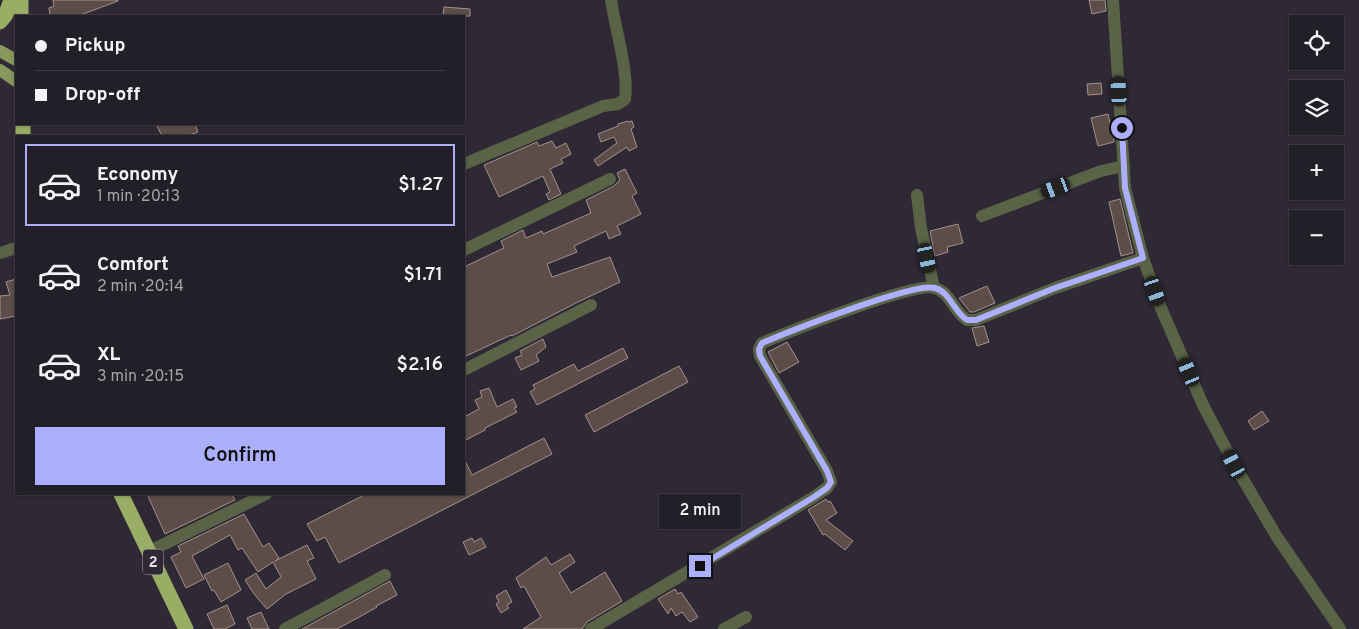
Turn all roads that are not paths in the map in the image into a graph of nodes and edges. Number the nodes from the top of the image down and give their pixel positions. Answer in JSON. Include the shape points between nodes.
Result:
{"nodes":[{"id":1,"x":11,"y":0,"type":"edge"},
{"id":2,"x":21,"y":0,"type":"edge"},
{"id":3,"x":611,"y":0,"type":"edge"},
{"id":4,"x":1112,"y":0,"type":"edge"},
{"id":5,"x":20,"y":15,"type":"edge"},
{"id":6,"x":0,"y":22,"type":"edge"},
{"id":7,"x":0,"y":51,"type":"edge"},
{"id":8,"x":15,"y":59,"type":"edge"},
{"id":9,"x":0,"y":70,"type":"edge"},
{"id":10,"x":15,"y":80,"type":"edge"},
{"id":11,"x":465,"y":164,"type":"edge"},
{"id":12,"x":1124,"y":166,"type":"junction"},
{"id":13,"x":610,"y":179,"type":"dead end"},
{"id":14,"x":917,"y":195,"type":"dead end"},
{"id":15,"x":982,"y":216,"type":"dead end"},
{"id":16,"x":15,"y":248,"type":"edge"},
{"id":17,"x":465,"y":250,"type":"edge"},
{"id":18,"x":0,"y":253,"type":"edge"},
{"id":19,"x":1143,"y":258,"type":"junction"},
{"id":20,"x":934,"y":288,"type":"junction"},
{"id":21,"x":591,"y":305,"type":"dead end"},
{"id":22,"x":465,"y":369,"type":"edge"},
{"id":23,"x":121,"y":495,"type":"edge"},
{"id":24,"x":264,"y":495,"type":"edge"},
{"id":25,"x":148,"y":552,"type":"junction"},
{"id":26,"x":385,"y":575,"type":"dead end"},
{"id":27,"x":746,"y":616,"type":"dead end"},
{"id":28,"x":186,"y":629,"type":"edge"},
{"id":29,"x":285,"y":629,"type":"edge"},
{"id":30,"x":591,"y":629,"type":"edge"},
{"id":31,"x":724,"y":629,"type":"edge"},
{"id":32,"x":1340,"y":629,"type":"edge"}],
"edges":[{"from":1,"to":6,"type":"highway"},
{"from":2,"to":5,"type":"highway"},
{"from":3,"to":11,"type":"street","via":[[624,72],[625,99]]},
{"from":4,"to":12,"type":"street"},
{"from":7,"to":8,"type":"main road"},
{"from":9,"to":10,"type":"main road"},
{"from":12,"to":15,"type":"street","via":[[1101,171]]},
{"from":12,"to":19,"type":"street","via":[[1125,188]]},
{"from":13,"to":17,"type":"street"},
{"from":14,"to":20,"type":"street"},
{"from":16,"to":18,"type":"street"},
{"from":19,"to":20,"type":"street","via":[[1055,288],[976,320],[961,317],[945,294]]},
{"from":19,"to":32,"type":"street","via":[[1202,405],[1277,537]]},
{"from":20,"to":30,"type":"street","via":[[910,290],[762,343],[760,356],[831,482],[814,497]]},
{"from":21,"to":22,"type":"street"},
{"from":23,"to":25,"type":"highway","number":"2"},
{"from":24,"to":25,"type":"street"},
{"from":25,"to":28,"type":"highway","number":"2"},
{"from":26,"to":29,"type":"street"},
{"from":27,"to":31,"type":"street"}]}
